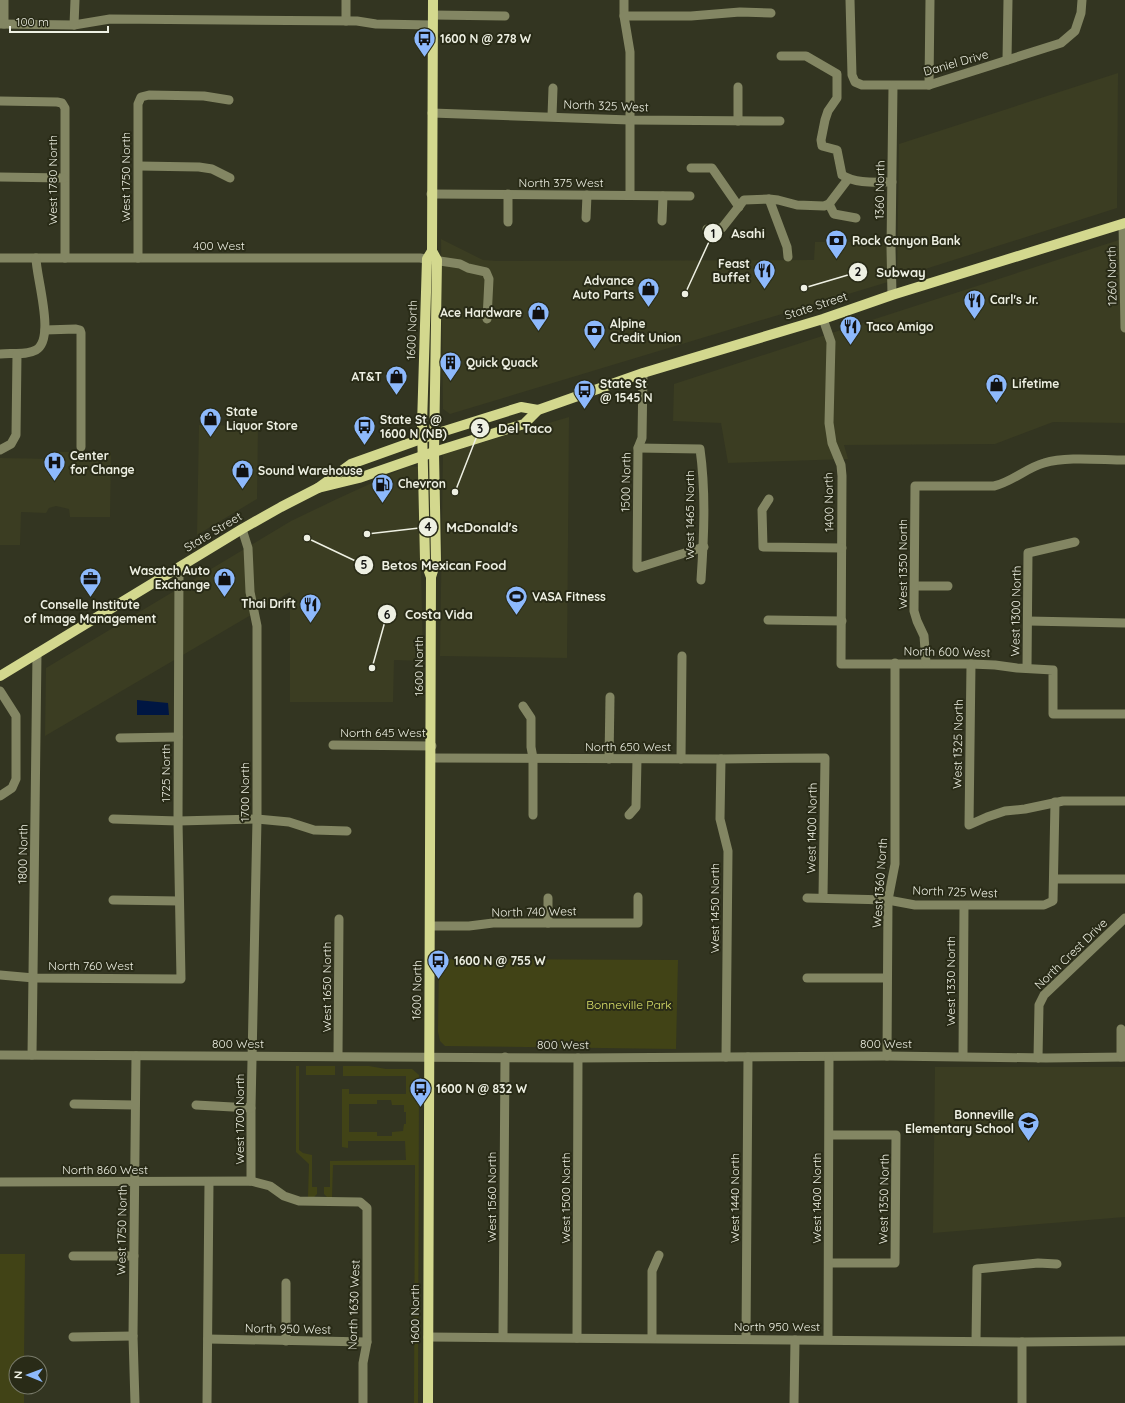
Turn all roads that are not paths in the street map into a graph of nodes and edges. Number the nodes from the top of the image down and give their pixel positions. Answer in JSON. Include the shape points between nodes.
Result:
{"nodes":[{"id":1,"x":4,"y":0,"type":"edge"},
{"id":2,"x":75,"y":0,"type":"edge"},
{"id":3,"x":346,"y":0,"type":"edge"},
{"id":4,"x":432,"y":0,"type":"edge"},
{"id":5,"x":624,"y":0,"type":"edge"},
{"id":6,"x":850,"y":0,"type":"edge"},
{"id":7,"x":930,"y":0,"type":"edge"},
{"id":8,"x":1008,"y":0,"type":"edge"},
{"id":9,"x":1082,"y":0,"type":"edge"},
{"id":10,"x":771,"y":13,"type":"dead end"},
{"id":11,"x":505,"y":16,"type":"dead end"},
{"id":12,"x":624,"y":16,"type":"junction"},
{"id":13,"x":432,"y":20,"type":"junction"},
{"id":14,"x":346,"y":21,"type":"junction"},
{"id":15,"x":2,"y":24,"type":"edge"},
{"id":16,"x":74,"y":25,"type":"junction"},
{"id":17,"x":781,"y":56,"type":"dead end"},
{"id":18,"x":1007,"y":60,"type":"junction"},
{"id":19,"x":929,"y":85,"type":"junction"},
{"id":20,"x":893,"y":86,"type":"junction"},
{"id":21,"x":738,"y":87,"type":"dead end"},
{"id":22,"x":553,"y":88,"type":"dead end"},
{"id":23,"x":229,"y":100,"type":"dead end"},
{"id":24,"x":0,"y":101,"type":"edge"},
{"id":25,"x":432,"y":113,"type":"junction"},
{"id":26,"x":552,"y":116,"type":"junction"},
{"id":27,"x":630,"y":120,"type":"junction"},
{"id":28,"x":738,"y":121,"type":"junction"},
{"id":29,"x":780,"y":121,"type":"dead end"},
{"id":30,"x":138,"y":166,"type":"junction"},
{"id":31,"x":691,"y":168,"type":"dead end"},
{"id":32,"x":0,"y":177,"type":"edge"},
{"id":33,"x":64,"y":178,"type":"junction"},
{"id":34,"x":230,"y":178,"type":"dead end"},
{"id":35,"x":848,"y":179,"type":"junction"},
{"id":36,"x":892,"y":182,"type":"junction"},
{"id":37,"x":432,"y":194,"type":"junction"},
{"id":38,"x":508,"y":194,"type":"junction"},
{"id":39,"x":587,"y":195,"type":"junction"},
{"id":40,"x":630,"y":195,"type":"junction"},
{"id":41,"x":663,"y":196,"type":"junction"},
{"id":42,"x":690,"y":196,"type":"dead end"},
{"id":43,"x":769,"y":199,"type":"junction"},
{"id":44,"x":829,"y":204,"type":"junction"},
{"id":45,"x":739,"y":207,"type":"junction"},
{"id":46,"x":586,"y":218,"type":"dead end"},
{"id":47,"x":856,"y":218,"type":"dead end"},
{"id":48,"x":662,"y":221,"type":"dead end"},
{"id":49,"x":508,"y":222,"type":"dead end"},
{"id":50,"x":1124,"y":224,"type":"edge"},
{"id":51,"x":707,"y":229,"type":"dead end"},
{"id":52,"x":432,"y":257,"type":"junction"},
{"id":53,"x":788,"y":257,"type":"dead end"},
{"id":54,"x":0,"y":258,"type":"edge"},
{"id":55,"x":36,"y":258,"type":"junction"},
{"id":56,"x":64,"y":258,"type":"junction"},
{"id":57,"x":138,"y":258,"type":"junction"},
{"id":58,"x":892,"y":295,"type":"junction"},
{"id":59,"x":487,"y":319,"type":"dead end"},
{"id":60,"x":823,"y":319,"type":"junction"},
{"id":61,"x":1125,"y":328,"type":"edge"},
{"id":62,"x":45,"y":330,"type":"junction"},
{"id":63,"x":0,"y":354,"type":"edge"},
{"id":64,"x":16,"y":354,"type":"junction"},
{"id":65,"x":643,"y":373,"type":"junction"},
{"id":66,"x":538,"y":410,"type":"junction"},
{"id":67,"x":435,"y":434,"type":"junction"},
{"id":68,"x":423,"y":438,"type":"junction"},
{"id":69,"x":81,"y":447,"type":"dead end"},
{"id":70,"x":638,"y":448,"type":"junction"},
{"id":71,"x":0,"y":450,"type":"edge"},
{"id":72,"x":434,"y":452,"type":"junction"},
{"id":73,"x":423,"y":456,"type":"junction"},
{"id":74,"x":1125,"y":460,"type":"edge"},
{"id":75,"x":318,"y":488,"type":"junction"},
{"id":76,"x":769,"y":498,"type":"dead end"},
{"id":77,"x":242,"y":529,"type":"junction"},
{"id":78,"x":1075,"y":542,"type":"dead end"},
{"id":79,"x":704,"y":548,"type":"junction"},
{"id":80,"x":842,"y":548,"type":"junction"},
{"id":81,"x":180,"y":568,"type":"junction"},
{"id":82,"x":431,"y":577,"type":"junction"},
{"id":83,"x":701,"y":580,"type":"dead end"},
{"id":84,"x":915,"y":586,"type":"junction"},
{"id":85,"x":948,"y":586,"type":"dead end"},
{"id":86,"x":768,"y":620,"type":"dead end"},
{"id":87,"x":842,"y":620,"type":"junction"},
{"id":88,"x":1028,"y":621,"type":"junction"},
{"id":89,"x":1125,"y":623,"type":"edge"},
{"id":90,"x":37,"y":653,"type":"junction"},
{"id":91,"x":682,"y":656,"type":"dead end"},
{"id":92,"x":926,"y":663,"type":"junction"},
{"id":93,"x":841,"y":664,"type":"joint"},
{"id":94,"x":895,"y":664,"type":"junction"},
{"id":95,"x":971,"y":664,"type":"junction"},
{"id":96,"x":1027,"y":668,"type":"junction"},
{"id":97,"x":0,"y":676,"type":"edge"},
{"id":98,"x":0,"y":691,"type":"edge"},
{"id":99,"x":610,"y":697,"type":"dead end"},
{"id":100,"x":523,"y":706,"type":"dead end"},
{"id":101,"x":1125,"y":714,"type":"edge"},
{"id":102,"x":178,"y":737,"type":"junction"},
{"id":103,"x":120,"y":738,"type":"dead end"},
{"id":104,"x":333,"y":745,"type":"dead end"},
{"id":105,"x":432,"y":746,"type":"junction"},
{"id":106,"x":431,"y":758,"type":"junction"},
{"id":107,"x":533,"y":758,"type":"junction"},
{"id":108,"x":825,"y":758,"type":"joint"},
{"id":109,"x":609,"y":759,"type":"junction"},
{"id":110,"x":637,"y":759,"type":"junction"},
{"id":111,"x":681,"y":759,"type":"junction"},
{"id":112,"x":721,"y":760,"type":"junction"},
{"id":113,"x":0,"y":796,"type":"edge"},
{"id":114,"x":1125,"y":801,"type":"edge"},
{"id":115,"x":1055,"y":802,"type":"junction"},
{"id":116,"x":629,"y":815,"type":"dead end"},
{"id":117,"x":533,"y":816,"type":"dead end"},
{"id":118,"x":113,"y":819,"type":"dead end"},
{"id":119,"x":257,"y":819,"type":"junction"},
{"id":120,"x":178,"y":821,"type":"junction"},
{"id":121,"x":347,"y":831,"type":"dead end"},
{"id":122,"x":1055,"y":879,"type":"junction"},
{"id":123,"x":1125,"y":880,"type":"edge"},
{"id":124,"x":638,"y":897,"type":"dead end"},
{"id":125,"x":548,"y":898,"type":"dead end"},
{"id":126,"x":807,"y":898,"type":"dead end"},
{"id":127,"x":823,"y":898,"type":"junction"},
{"id":128,"x":113,"y":900,"type":"dead end"},
{"id":129,"x":888,"y":900,"type":"junction"},
{"id":130,"x":179,"y":901,"type":"junction"},
{"id":131,"x":964,"y":906,"type":"junction"},
{"id":132,"x":339,"y":918,"type":"dead end"},
{"id":133,"x":1125,"y":918,"type":"edge"},
{"id":134,"x":548,"y":923,"type":"junction"},
{"id":135,"x":430,"y":926,"type":"junction"},
{"id":136,"x":0,"y":975,"type":"edge"},
{"id":137,"x":34,"y":978,"type":"junction"},
{"id":138,"x":807,"y":978,"type":"dead end"},
{"id":139,"x":887,"y":978,"type":"junction"},
{"id":140,"x":181,"y":979,"type":"joint"},
{"id":141,"x":1122,"y":1029,"type":"dead end"},
{"id":142,"x":0,"y":1055,"type":"edge"},
{"id":143,"x":32,"y":1055,"type":"junction"},
{"id":144,"x":136,"y":1056,"type":"junction"},
{"id":145,"x":252,"y":1056,"type":"junction"},
{"id":146,"x":338,"y":1056,"type":"junction"},
{"id":147,"x":429,"y":1056,"type":"junction"},
{"id":148,"x":830,"y":1056,"type":"junction"},
{"id":149,"x":887,"y":1056,"type":"junction"},
{"id":150,"x":963,"y":1056,"type":"junction"},
{"id":151,"x":505,"y":1057,"type":"junction"},
{"id":152,"x":726,"y":1057,"type":"junction"},
{"id":153,"x":748,"y":1057,"type":"junction"},
{"id":154,"x":1123,"y":1057,"type":"edge"},
{"id":155,"x":578,"y":1058,"type":"junction"},
{"id":156,"x":1038,"y":1058,"type":"junction"},
{"id":157,"x":74,"y":1104,"type":"dead end"},
{"id":158,"x":135,"y":1105,"type":"junction"},
{"id":159,"x":196,"y":1105,"type":"dead end"},
{"id":160,"x":251,"y":1108,"type":"junction"},
{"id":161,"x":830,"y":1135,"type":"junction"},
{"id":162,"x":251,"y":1181,"type":"junction"},
{"id":163,"x":0,"y":1182,"type":"edge"},
{"id":164,"x":135,"y":1182,"type":"junction"},
{"id":165,"x":209,"y":1182,"type":"junction"},
{"id":166,"x":367,"y":1208,"type":"joint"},
{"id":167,"x":659,"y":1255,"type":"dead end"},
{"id":168,"x":73,"y":1256,"type":"dead end"},
{"id":169,"x":134,"y":1256,"type":"junction"},
{"id":170,"x":829,"y":1263,"type":"junction"},
{"id":171,"x":1057,"y":1264,"type":"dead end"},
{"id":172,"x":286,"y":1283,"type":"dead end"},
{"id":173,"x":133,"y":1336,"type":"junction"},
{"id":174,"x":73,"y":1337,"type":"dead end"},
{"id":175,"x":428,"y":1337,"type":"junction"},
{"id":176,"x":503,"y":1337,"type":"junction"},
{"id":177,"x":577,"y":1338,"type":"junction"},
{"id":178,"x":652,"y":1338,"type":"junction"},
{"id":179,"x":208,"y":1339,"type":"junction"},
{"id":180,"x":746,"y":1339,"type":"junction"},
{"id":181,"x":828,"y":1339,"type":"junction"},
{"id":182,"x":795,"y":1340,"type":"junction"},
{"id":183,"x":286,"y":1341,"type":"junction"},
{"id":184,"x":976,"y":1341,"type":"junction"},
{"id":185,"x":1125,"y":1341,"type":"edge"},
{"id":186,"x":367,"y":1342,"type":"junction"},
{"id":187,"x":1022,"y":1342,"type":"junction"},
{"id":188,"x":135,"y":1403,"type":"edge"},
{"id":189,"x":207,"y":1403,"type":"edge"},
{"id":190,"x":362,"y":1403,"type":"edge"},
{"id":191,"x":428,"y":1403,"type":"edge"},
{"id":192,"x":794,"y":1403,"type":"edge"},
{"id":193,"x":1022,"y":1403,"type":"edge"}],
"edges":[{"from":1,"to":15,"type":"street"},
{"from":2,"to":16,"type":"street"},
{"from":3,"to":14,"type":"street"},
{"from":4,"to":13,"type":"main road","name":"1600 North"},
{"from":5,"to":12,"type":"street"},
{"from":6,"to":20,"type":"street","name":"Daniel Drive","via":[[852,75],[855,82],[862,85]]},
{"from":7,"to":19,"type":"street"},
{"from":8,"to":18,"type":"street"},
{"from":9,"to":18,"type":"street","name":"Daniel Drive","via":[[1075,31],[1061,43]]},
{"from":10,"to":12,"type":"street"},
{"from":11,"to":13,"type":"street"},
{"from":12,"to":27,"type":"street","via":[[630,52]]},
{"from":13,"to":14,"type":"street","via":[[377,24]]},
{"from":13,"to":25,"type":"main road","name":"1600 North"},
{"from":14,"to":16,"type":"street","via":[[110,19]]},
{"from":15,"to":16,"type":"street"},
{"from":17,"to":35,"type":"street","via":[[806,56],[837,74],[837,98],[828,111],[821,140],[822,146],[837,150],[842,175]]},
{"from":18,"to":19,"type":"street","name":"Daniel Drive"},
{"from":19,"to":20,"type":"street","name":"Daniel Drive"},
{"from":20,"to":36,"type":"street","name":"1360 North"},
{"from":21,"to":28,"type":"street"},
{"from":22,"to":26,"type":"street"},
{"from":23,"to":30,"type":"street","name":"West 1750 North","via":[[204,96],[141,97],[138,104]]},
{"from":24,"to":33,"type":"street","name":"West 1780 North","via":[[62,104],[65,108]]},
{"from":25,"to":26,"type":"street","name":"North 325 West"},
{"from":25,"to":37,"type":"main road","name":"1600 North"},
{"from":26,"to":27,"type":"street","name":"North 325 West"},
{"from":27,"to":28,"type":"street","name":"North 325 West"},
{"from":27,"to":40,"type":"street"},
{"from":28,"to":29,"type":"street","name":"North 325 West"},
{"from":30,"to":34,"type":"street","via":[[212,169]]},
{"from":30,"to":57,"type":"street","name":"West 1750 North"},
{"from":31,"to":45,"type":"street","via":[[712,168]]},
{"from":32,"to":33,"type":"street"},
{"from":33,"to":56,"type":"street","name":"West 1780 North"},
{"from":35,"to":36,"type":"street"},
{"from":35,"to":44,"type":"street"},
{"from":36,"to":58,"type":"street","name":"1360 North"},
{"from":37,"to":38,"type":"street","name":"North 375 West"},
{"from":37,"to":52,"type":"main road","name":"1600 North"},
{"from":38,"to":39,"type":"street","name":"North 375 West"},
{"from":38,"to":49,"type":"street"},
{"from":39,"to":40,"type":"street","name":"North 375 West"},
{"from":39,"to":46,"type":"street"},
{"from":40,"to":41,"type":"street","name":"North 375 West"},
{"from":41,"to":42,"type":"street","name":"North 375 West"},
{"from":41,"to":48,"type":"street"},
{"from":43,"to":44,"type":"street","via":[[796,205]]},
{"from":43,"to":45,"type":"street","via":[[744,200]]},
{"from":43,"to":53,"type":"street","via":[[787,247]]},
{"from":44,"to":47,"type":"street","via":[[834,214]]},
{"from":45,"to":51,"type":"street","via":[[722,228]]},
{"from":50,"to":58,"type":"main road","name":"State Street"},
{"from":50,"to":61,"type":"street","name":"1260 North"},
{"from":52,"to":57,"type":"street","name":"400 West"},
{"from":52,"to":59,"type":"street","name":"400 West","via":[[486,272],[489,279]]},
{"from":52,"to":67,"type":"main road","name":"1600 North"},
{"from":52,"to":68,"type":"main road","name":"1600 North"},
{"from":54,"to":55,"type":"street","name":"400 West"},
{"from":55,"to":56,"type":"street","name":"400 West"},
{"from":55,"to":62,"type":"street"},
{"from":56,"to":57,"type":"street","name":"400 West"},
{"from":58,"to":60,"type":"main road","name":"State Street"},
{"from":60,"to":65,"type":"main road","name":"State Street"},
{"from":60,"to":80,"type":"street","name":"1400 North","via":[[830,342],[829,423],[842,476]]},
{"from":62,"to":64,"type":"street","via":[[45,338],[38,349]]},
{"from":62,"to":69,"type":"street","via":[[76,329],[80,330],[82,336]]},
{"from":63,"to":64,"type":"street"},
{"from":64,"to":71,"type":"street","via":[[16,435],[8,446]]},
{"from":65,"to":66,"type":"main road","name":"State Street"},
{"from":65,"to":70,"type":"street","name":"1500 North","via":[[642,438]]},
{"from":66,"to":67,"type":"main road","name":"State Street","via":[[520,407]]},
{"from":66,"to":72,"type":"main road","name":"State Street","via":[[524,424]]},
{"from":67,"to":68,"type":"main road","name":"State Street"},
{"from":67,"to":72,"type":"main road","name":"1600 North"},
{"from":68,"to":73,"type":"main road","name":"1600 North"},
{"from":68,"to":75,"type":"main road","name":"State Street","via":[[351,464]]},
{"from":70,"to":79,"type":"street","name":"West 1465 North","via":[[700,449],[704,479]]},
{"from":70,"to":79,"type":"street","name":"1500 North","via":[[637,568]]},
{"from":72,"to":73,"type":"main road","name":"State Street"},
{"from":72,"to":82,"type":"main road","name":"1600 North","via":[[436,561]]},
{"from":73,"to":75,"type":"main road","name":"State Street","via":[[359,478]]},
{"from":73,"to":82,"type":"main road","name":"1600 North","via":[[425,560]]},
{"from":74,"to":84,"type":"street","name":"West 1350 North","via":[[1053,460],[994,486],[915,486]]},
{"from":75,"to":77,"type":"main road","name":"State Street"},
{"from":76,"to":80,"type":"street","via":[[762,510],[763,547]]},
{"from":77,"to":81,"type":"main road","name":"State Street"},
{"from":77,"to":119,"type":"street","name":"1700 North","via":[[248,548],[250,592],[257,626]]},
{"from":78,"to":88,"type":"street","name":"West 1300 North","via":[[1028,553]]},
{"from":79,"to":83,"type":"street","name":"West 1465 North"},
{"from":80,"to":87,"type":"street","name":"1400 North"},
{"from":81,"to":90,"type":"main road","name":"State Street"},
{"from":81,"to":102,"type":"street","name":"1725 North"},
{"from":82,"to":105,"type":"main road","name":"1600 North"},
{"from":84,"to":85,"type":"street"},
{"from":84,"to":92,"type":"street","name":"West 1350 North","via":[[914,611],[924,636]]},
{"from":86,"to":87,"type":"street"},
{"from":87,"to":93,"type":"street","name":"1400 North"},
{"from":88,"to":89,"type":"street"},
{"from":88,"to":96,"type":"street","name":"West 1300 North"},
{"from":90,"to":97,"type":"main road","name":"State Street"},
{"from":90,"to":137,"type":"street","name":"1800 North"},
{"from":91,"to":111,"type":"street"},
{"from":92,"to":94,"type":"street","name":"North 600 West"},
{"from":92,"to":95,"type":"street","name":"North 600 West"},
{"from":93,"to":94,"type":"street","name":"North 600 West"},
{"from":94,"to":129,"type":"street","name":"West 1360 North","via":[[895,864]]},
{"from":95,"to":96,"type":"street","name":"North 600 West"},
{"from":95,"to":115,"type":"street","name":"West 1325 North","via":[[969,825],[1005,811]]},
{"from":96,"to":101,"type":"street","name":"North 600 West","via":[[1053,670],[1053,714]]},
{"from":98,"to":113,"type":"street","via":[[16,716],[16,780],[12,788]]},
{"from":99,"to":109,"type":"street"},
{"from":100,"to":107,"type":"street","via":[[531,718]]},
{"from":102,"to":103,"type":"street"},
{"from":102,"to":120,"type":"street","name":"1725 North"},
{"from":104,"to":105,"type":"street","name":"North 645 West"},
{"from":105,"to":106,"type":"main road","name":"1600 North"},
{"from":106,"to":107,"type":"street","name":"North 650 West"},
{"from":106,"to":135,"type":"main road","name":"1600 North"},
{"from":107,"to":109,"type":"street","name":"North 650 West"},
{"from":107,"to":117,"type":"street"},
{"from":108,"to":112,"type":"street","name":"North 650 West"},
{"from":108,"to":127,"type":"street","name":"West 1400 North"},
{"from":109,"to":110,"type":"street","name":"North 650 West"},
{"from":110,"to":111,"type":"street","name":"North 650 West"},
{"from":110,"to":116,"type":"street","via":[[636,807]]},
{"from":111,"to":112,"type":"street","name":"North 650 West"},
{"from":112,"to":152,"type":"street","name":"West 1450 North","via":[[720,819],[728,851]]},
{"from":114,"to":115,"type":"street"},
{"from":115,"to":122,"type":"street"},
{"from":118,"to":120,"type":"street"},
{"from":119,"to":120,"type":"street"},
{"from":119,"to":121,"type":"street","via":[[289,822],[314,830]]},
{"from":119,"to":145,"type":"street","name":"1700 North"},
{"from":120,"to":130,"type":"street","name":"1725 North"},
{"from":122,"to":123,"type":"street"},
{"from":122,"to":131,"type":"street","name":"North 725 West","via":[[1054,901],[1044,905]]},
{"from":124,"to":134,"type":"street","name":"North 740 West","via":[[638,923]]},
{"from":125,"to":134,"type":"street"},
{"from":126,"to":127,"type":"street","name":"North 725 West"},
{"from":127,"to":129,"type":"street","name":"North 725 West"},
{"from":128,"to":130,"type":"street"},
{"from":129,"to":131,"type":"street","name":"North 725 West","via":[[914,905]]},
{"from":129,"to":139,"type":"street","name":"West 1360 North"},
{"from":130,"to":140,"type":"street","name":"1725 North"},
{"from":131,"to":150,"type":"street","name":"West 1330 North"},
{"from":132,"to":146,"type":"street","name":"West 1650 North"},
{"from":133,"to":156,"type":"street","name":"North Crest Drive","via":[[1041,999]]},
{"from":134,"to":135,"type":"street","name":"North 740 West"},
{"from":135,"to":147,"type":"main road","name":"1600 North"},
{"from":136,"to":137,"type":"street","name":"North 760 West"},
{"from":137,"to":140,"type":"street","name":"North 760 West"},
{"from":137,"to":143,"type":"street","name":"1800 North"},
{"from":138,"to":139,"type":"street"},
{"from":139,"to":149,"type":"street","name":"West 1360 North"},
{"from":141,"to":154,"type":"street"},
{"from":142,"to":143,"type":"street","name":"800 West"},
{"from":143,"to":144,"type":"street","name":"800 West"},
{"from":144,"to":145,"type":"street","name":"800 West"},
{"from":144,"to":158,"type":"street","name":"West 1750 North"},
{"from":145,"to":146,"type":"street","name":"800 West"},
{"from":145,"to":160,"type":"street","name":"West 1700 North"},
{"from":146,"to":147,"type":"street","name":"800 West"},
{"from":147,"to":151,"type":"street","name":"800 West"},
{"from":147,"to":175,"type":"main road","name":"1600 North"},
{"from":148,"to":149,"type":"street","name":"800 West"},
{"from":148,"to":153,"type":"street","name":"800 West"},
{"from":148,"to":161,"type":"street","name":"West 1400 North"},
{"from":149,"to":150,"type":"street","name":"800 West"},
{"from":150,"to":156,"type":"street","name":"800 West"},
{"from":151,"to":155,"type":"street","name":"800 West"},
{"from":151,"to":176,"type":"street","name":"West 1560 North"},
{"from":152,"to":153,"type":"street","name":"800 West"},
{"from":152,"to":155,"type":"street","name":"800 West"},
{"from":153,"to":180,"type":"street","name":"West 1440 North"},
{"from":154,"to":156,"type":"street","name":"800 West"},
{"from":155,"to":177,"type":"street","name":"West 1500 North"},
{"from":157,"to":158,"type":"street"},
{"from":158,"to":164,"type":"street","name":"West 1750 North"},
{"from":159,"to":160,"type":"street"},
{"from":160,"to":162,"type":"street","name":"West 1700 North"},
{"from":161,"to":170,"type":"street","name":"West 1400 North"},
{"from":161,"to":170,"type":"street","name":"West 1350 North","via":[[896,1135],[895,1263]]},
{"from":162,"to":165,"type":"street","name":"North 860 West"},
{"from":162,"to":166,"type":"street","name":"North 860 West","via":[[270,1186],[299,1202],[360,1202]]},
{"from":163,"to":164,"type":"street","name":"North 860 West"},
{"from":164,"to":165,"type":"street","name":"North 860 West"},
{"from":164,"to":169,"type":"street","name":"West 1750 North"},
{"from":165,"to":179,"type":"street"},
{"from":166,"to":186,"type":"street","name":"North 1630 West"},
{"from":167,"to":178,"type":"street","via":[[652,1271]]},
{"from":168,"to":169,"type":"street"},
{"from":169,"to":173,"type":"street","name":"West 1750 North"},
{"from":170,"to":181,"type":"street","name":"West 1400 North"},
{"from":171,"to":184,"type":"street","via":[[977,1269]]},
{"from":172,"to":183,"type":"street"},
{"from":173,"to":174,"type":"street"},
{"from":173,"to":188,"type":"street","name":"West 1750 North"},
{"from":175,"to":176,"type":"street","name":"North 950 West"},
{"from":175,"to":191,"type":"main road","name":"1600 North"},
{"from":176,"to":177,"type":"street","name":"North 950 West"},
{"from":177,"to":178,"type":"street","name":"North 950 West"},
{"from":178,"to":180,"type":"street","name":"North 950 West"},
{"from":179,"to":183,"type":"street","name":"North 950 West"},
{"from":179,"to":189,"type":"street"},
{"from":180,"to":182,"type":"street","name":"North 950 West"},
{"from":181,"to":182,"type":"street","name":"North 950 West"},
{"from":181,"to":184,"type":"street","name":"North 950 West"},
{"from":182,"to":192,"type":"street"},
{"from":183,"to":186,"type":"street","name":"North 950 West"},
{"from":184,"to":187,"type":"street","name":"North 950 West"},
{"from":185,"to":187,"type":"street","name":"North 950 West"},
{"from":186,"to":190,"type":"street","name":"North 1630 West","via":[[363,1363]]},
{"from":187,"to":193,"type":"street"}]}
